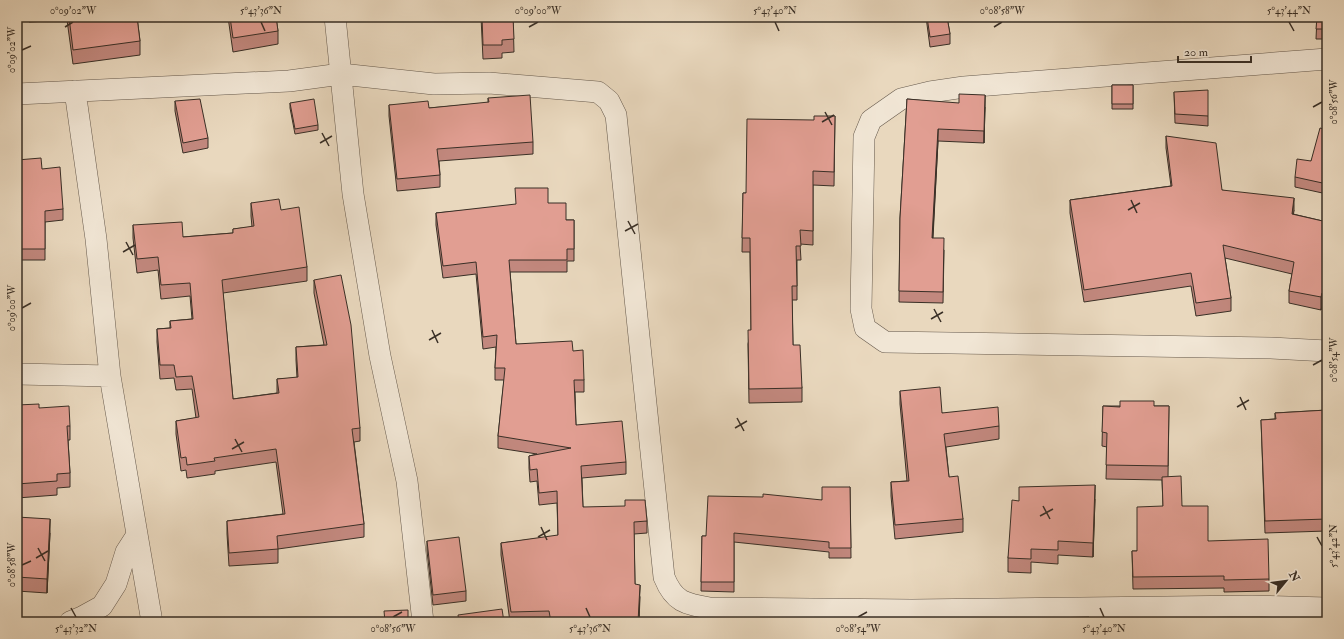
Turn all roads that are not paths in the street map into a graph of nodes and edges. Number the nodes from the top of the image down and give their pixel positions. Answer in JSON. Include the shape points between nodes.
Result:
{"nodes":[{"id":1,"x":335,"y":17,"type":"edge"},
{"id":2,"x":1327,"y":59,"type":"edge"},
{"id":3,"x":341,"y":74,"type":"junction"},
{"id":4,"x":75,"y":91,"type":"junction"},
{"id":5,"x":17,"y":94,"type":"edge"},
{"id":6,"x":1327,"y":351,"type":"edge"},
{"id":7,"x":17,"y":374,"type":"edge"},
{"id":8,"x":110,"y":376,"type":"junction"},
{"id":9,"x":137,"y":535,"type":"junction"},
{"id":10,"x":1327,"y":608,"type":"edge"},
{"id":11,"x":70,"y":622,"type":"edge"},
{"id":12,"x":152,"y":622,"type":"edge"},
{"id":13,"x":424,"y":622,"type":"edge"}],
"edges":[{"from":1,"to":3,"type":"street"},
{"from":2,"to":6,"type":"street","via":[[964,87],[901,99],[871,120],[864,137],[861,309],[865,328],[885,342]]},
{"from":3,"to":4,"type":"street","via":[[289,81]]},
{"from":3,"to":10,"type":"street","via":[[434,84],[489,83],[598,92],[609,101],[616,115],[664,577],[668,588],[684,602],[710,608],[904,610],[1244,606]]},
{"from":3,"to":13,"type":"street","via":[[353,194],[380,356],[407,481]]},
{"from":4,"to":5,"type":"street"},
{"from":4,"to":8,"type":"street","via":[[96,239]]},
{"from":7,"to":8,"type":"street"},
{"from":8,"to":9,"type":"street"},
{"from":9,"to":11,"type":"street","via":[[126,552],[116,584],[102,606]]},
{"from":9,"to":12,"type":"street"}]}
